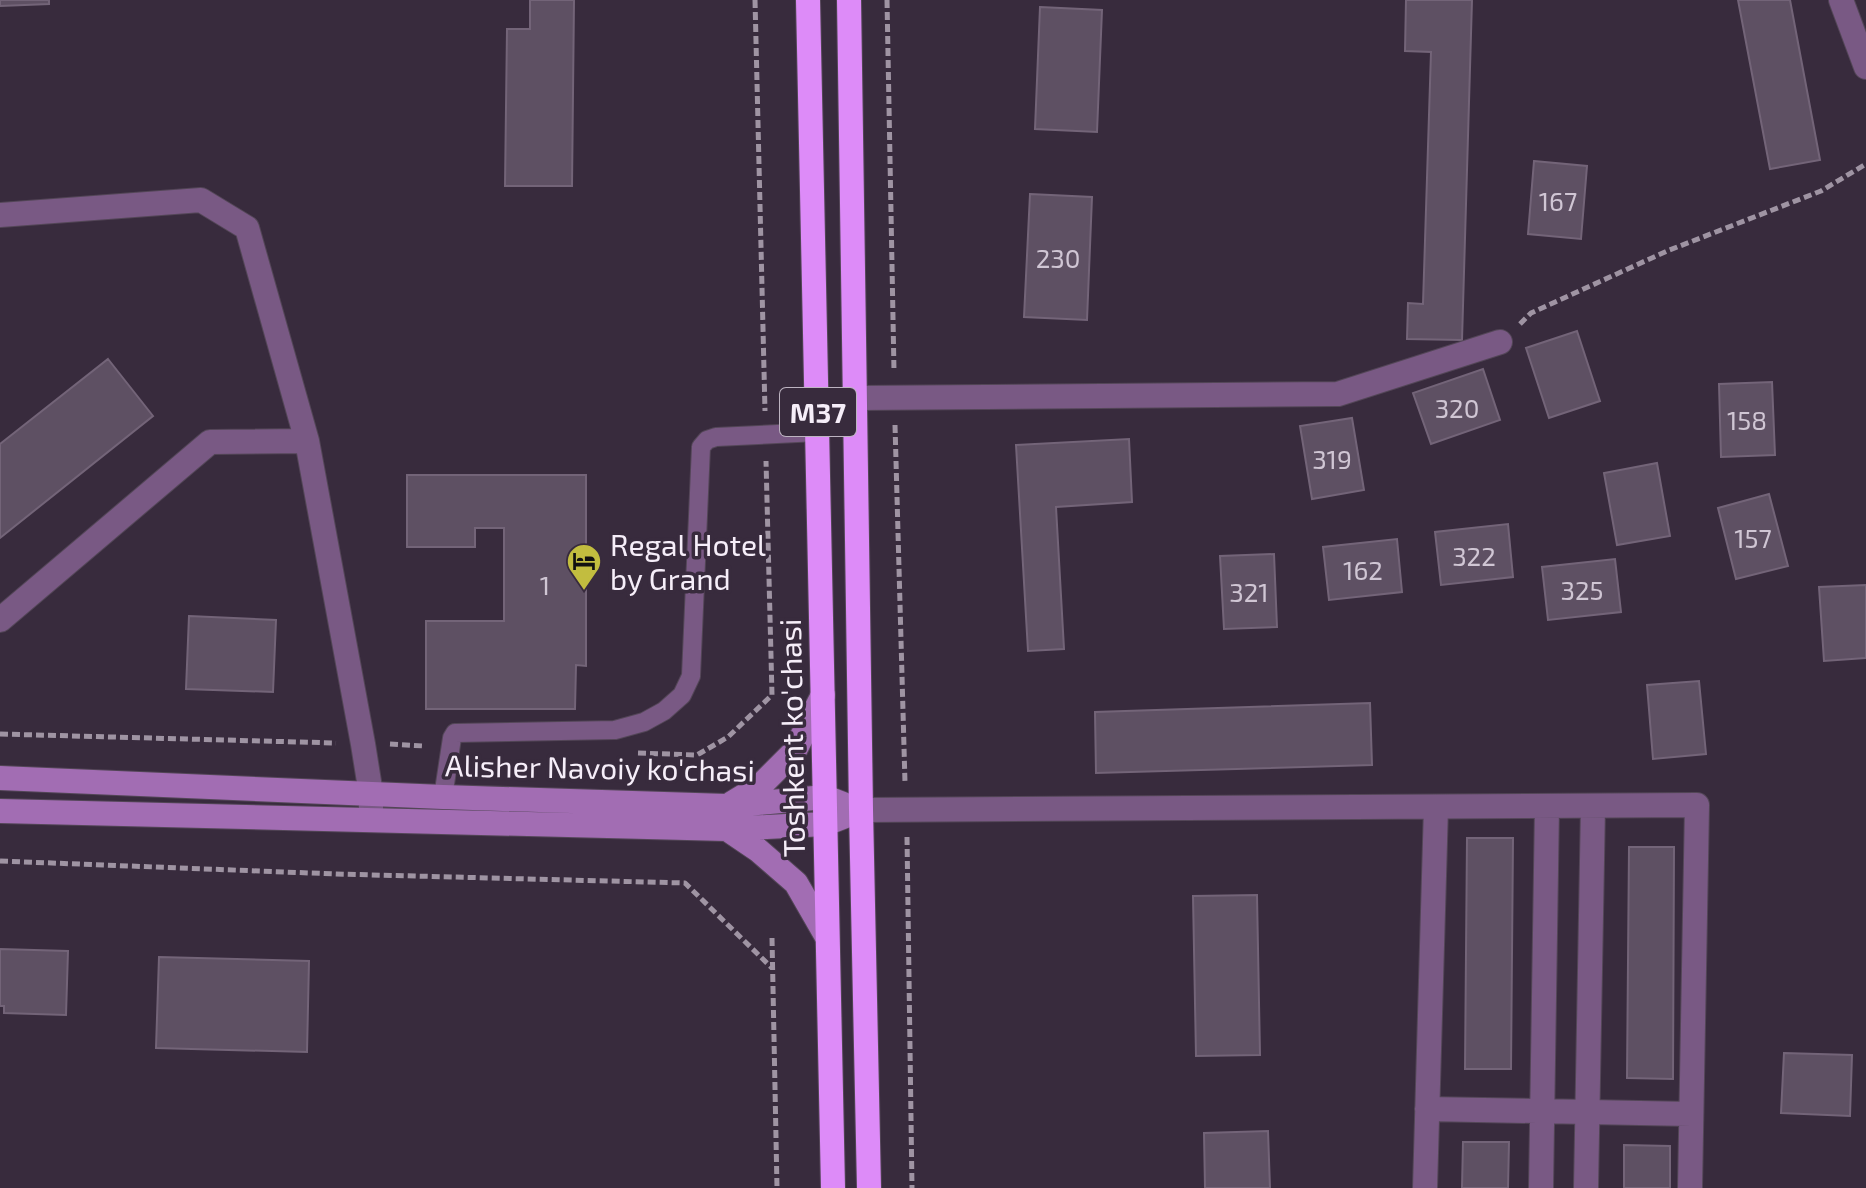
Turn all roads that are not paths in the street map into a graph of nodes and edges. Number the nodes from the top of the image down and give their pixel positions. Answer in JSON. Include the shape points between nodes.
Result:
{"nodes":[{"id":1,"x":808,"y":0,"type":"edge"},
{"id":2,"x":849,"y":0,"type":"edge"},
{"id":3,"x":1841,"y":0,"type":"edge"},
{"id":4,"x":1865,"y":61,"type":"edge"},
{"id":5,"x":0,"y":215,"type":"edge"},
{"id":6,"x":1500,"y":342,"type":"road end"},
{"id":7,"x":855,"y":398,"type":"junction"},
{"id":8,"x":818,"y":432,"type":"junction"},
{"id":9,"x":307,"y":441,"type":"junction"},
{"id":10,"x":0,"y":620,"type":"edge"},
{"id":11,"x":823,"y":695,"type":"junction"},
{"id":12,"x":0,"y":778,"type":"edge"},
{"id":13,"x":371,"y":794,"type":"junction"},
{"id":14,"x":443,"y":797,"type":"junction"},
{"id":15,"x":825,"y":797,"type":"junction"},
{"id":16,"x":1547,"y":806,"type":"junction"},
{"id":17,"x":1593,"y":806,"type":"junction"},
{"id":18,"x":1436,"y":807,"type":"junction"},
{"id":19,"x":861,"y":810,"type":"junction"},
{"id":20,"x":0,"y":811,"type":"edge"},
{"id":21,"x":727,"y":818,"type":"junction"},
{"id":22,"x":371,"y":821,"type":"junction"},
{"id":23,"x":825,"y":824,"type":"junction"},
{"id":24,"x":827,"y":937,"type":"junction"},
{"id":25,"x":1427,"y":1109,"type":"junction"},
{"id":26,"x":1543,"y":1111,"type":"junction"},
{"id":27,"x":1587,"y":1112,"type":"junction"},
{"id":28,"x":1691,"y":1114,"type":"junction"},
{"id":29,"x":833,"y":1188,"type":"edge"},
{"id":30,"x":869,"y":1188,"type":"edge"},
{"id":31,"x":1425,"y":1188,"type":"edge"},
{"id":32,"x":1541,"y":1188,"type":"edge"},
{"id":33,"x":1586,"y":1188,"type":"edge"},
{"id":34,"x":1690,"y":1188,"type":"edge"}],
"edges":[{"from":1,"to":8,"type":"highway","name":"Toshkent ko'chasi","number":"M37"},
{"from":2,"to":7,"type":"highway","number":"M37"},
{"from":3,"to":4,"type":"street"},
{"from":5,"to":9,"type":"street","via":[[201,200],[247,228]]},
{"from":6,"to":7,"type":"street","via":[[1338,394]]},
{"from":7,"to":19,"type":"highway","number":"M37"},
{"from":8,"to":11,"type":"highway","name":"Toshkent ko'chasi","number":"M37"},
{"from":8,"to":14,"type":"lane","via":[[716,437],[701,447],[691,676],[682,695],[644,722],[615,730],[455,733]]},
{"from":9,"to":10,"type":"street","via":[[210,442]]},
{"from":9,"to":13,"type":"street"},
{"from":11,"to":15,"type":"highway","name":"Toshkent ko'chasi","number":"M37"},
{"from":11,"to":21,"type":"main road","via":[[794,752]]},
{"from":12,"to":13,"type":"main road","name":"Alisher Navoiy ko'chasi"},
{"from":13,"to":14,"type":"main road","name":"Alisher Navoiy ko'chasi"},
{"from":13,"to":22,"type":"street"},
{"from":14,"to":21,"type":"main road","name":"Alisher Navoiy ko'chasi"},
{"from":15,"to":19,"type":"main road","name":"Alisher Navoiy ko'chasi"},
{"from":15,"to":21,"type":"main road","name":"Alisher Navoiy ko'chasi"},
{"from":15,"to":23,"type":"highway","name":"Toshkent ko'chasi","number":"M37"},
{"from":16,"to":17,"type":"street"},
{"from":16,"to":18,"type":"street"},
{"from":16,"to":26,"type":"street"},
{"from":17,"to":27,"type":"street"},
{"from":17,"to":28,"type":"street","via":[[1697,805]]},
{"from":18,"to":19,"type":"street"},
{"from":18,"to":25,"type":"street"},
{"from":19,"to":23,"type":"main road","name":"Alisher Navoiy ko'chasi"},
{"from":19,"to":30,"type":"highway","number":"M37"},
{"from":20,"to":22,"type":"main road","name":"Alisher Navoiy ko'chasi"},
{"from":21,"to":22,"type":"main road","name":"Alisher Navoiy ko'chasi"},
{"from":21,"to":23,"type":"main road","name":"Alisher Navoiy ko'chasi"},
{"from":21,"to":24,"type":"main road","via":[[796,883]]},
{"from":23,"to":24,"type":"highway","name":"Toshkent ko'chasi","number":"M37"},
{"from":24,"to":29,"type":"highway","name":"Toshkent ko'chasi","number":"M37"},
{"from":25,"to":26,"type":"street"},
{"from":25,"to":31,"type":"street"},
{"from":26,"to":27,"type":"street"},
{"from":26,"to":32,"type":"street"},
{"from":27,"to":28,"type":"street"},
{"from":27,"to":33,"type":"street"},
{"from":28,"to":34,"type":"street"}]}
